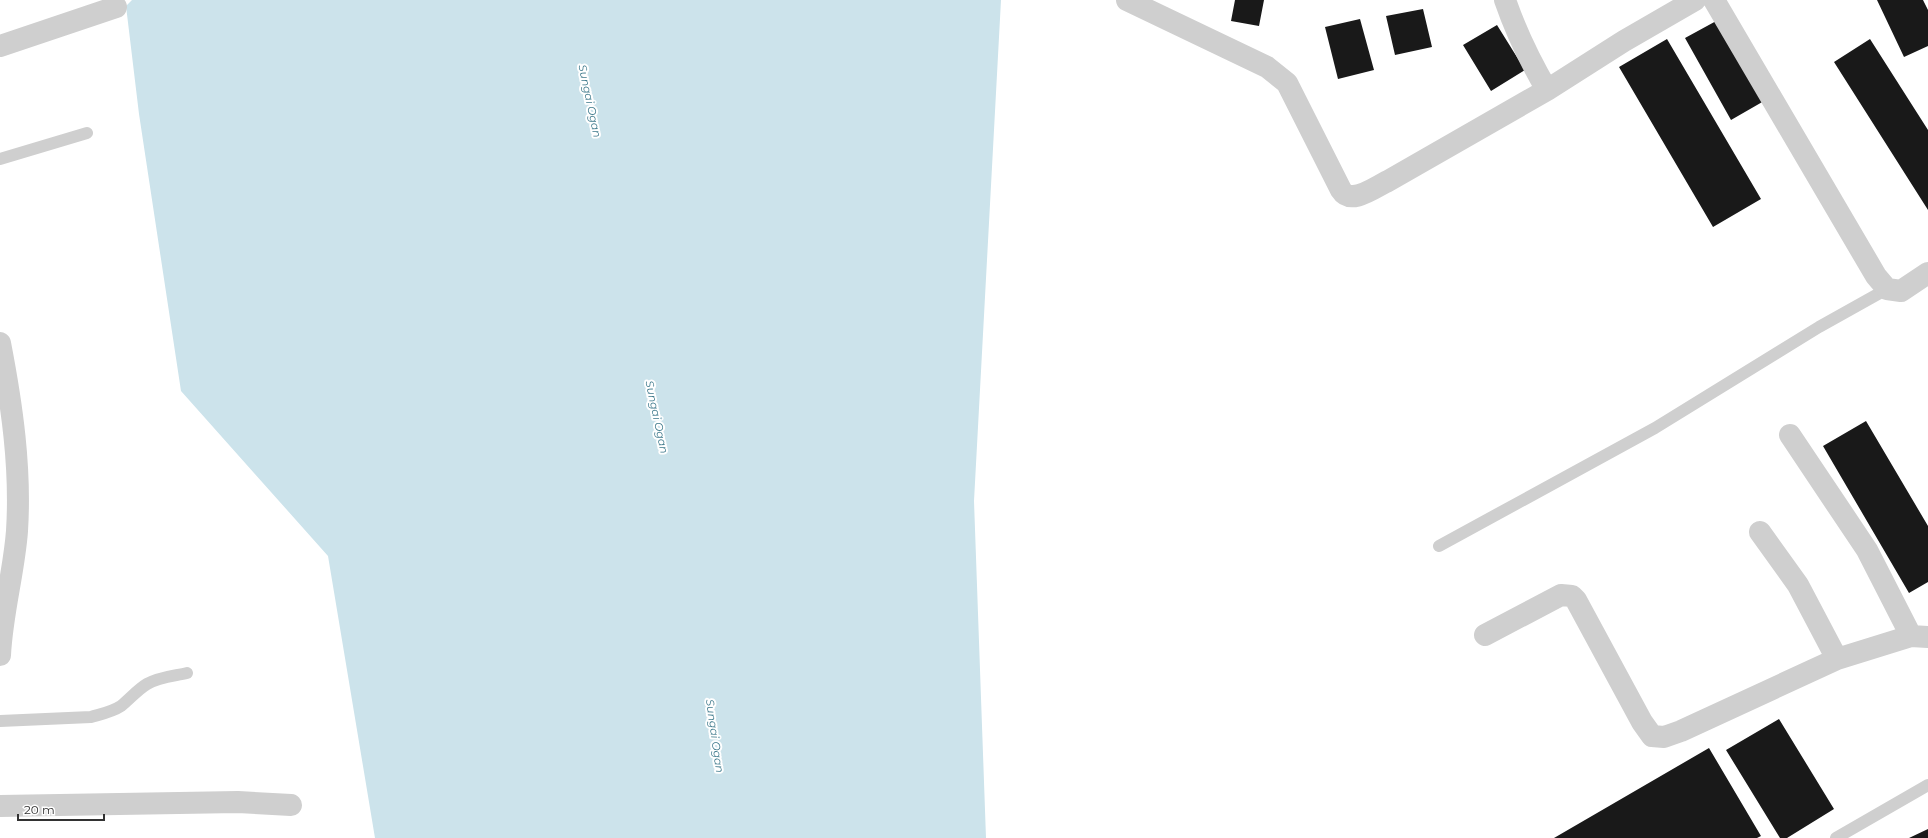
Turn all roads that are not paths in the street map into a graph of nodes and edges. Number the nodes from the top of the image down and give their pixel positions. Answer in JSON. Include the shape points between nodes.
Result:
{"nodes":[{"id":1,"x":1127,"y":0,"type":"edge"},
{"id":2,"x":1505,"y":0,"type":"edge"},
{"id":3,"x":1695,"y":0,"type":"edge"},
{"id":4,"x":1714,"y":0,"type":"edge"},
{"id":5,"x":116,"y":7,"type":"dead end"},
{"id":6,"x":0,"y":46,"type":"edge"},
{"id":7,"x":1547,"y":90,"type":"junction"},
{"id":8,"x":87,"y":133,"type":"dead end"},
{"id":9,"x":0,"y":159,"type":"edge"},
{"id":10,"x":1928,"y":273,"type":"edge"},
{"id":11,"x":1887,"y":289,"type":"junction"},
{"id":12,"x":0,"y":343,"type":"edge"},
{"id":13,"x":1790,"y":435,"type":"dead end"},
{"id":14,"x":9,"y":472,"type":"edge"},
{"id":15,"x":1760,"y":532,"type":"dead end"},
{"id":16,"x":1439,"y":546,"type":"dead end"},
{"id":17,"x":1485,"y":635,"type":"dead end"},
{"id":18,"x":1920,"y":636,"type":"edge"},
{"id":19,"x":0,"y":645,"type":"edge"},
{"id":20,"x":1837,"y":659,"type":"junction"},
{"id":21,"x":187,"y":673,"type":"dead end"},
{"id":22,"x":0,"y":721,"type":"edge"},
{"id":23,"x":1928,"y":785,"type":"edge"},
{"id":24,"x":291,"y":805,"type":"dead end"},
{"id":25,"x":0,"y":806,"type":"edge"},
{"id":26,"x":1836,"y":838,"type":"edge"}],
"edges":[{"from":1,"to":7,"type":"street","via":[[1279,75],[1287,83],[1340,190],[1350,197],[1388,181]]},
{"from":2,"to":7,"type":"street","via":[[1532,65]]},
{"from":3,"to":7,"type":"street"},
{"from":4,"to":11,"type":"street","via":[[1876,276]]},
{"from":5,"to":6,"type":"street"},
{"from":8,"to":9,"type":"lane"},
{"from":10,"to":11,"type":"street","via":[[1901,291]]},
{"from":11,"to":16,"type":"lane","via":[[1819,327],[1655,428]]},
{"from":12,"to":14,"type":"street","via":[[10,394]]},
{"from":13,"to":18,"type":"street","via":[[1867,550]]},
{"from":14,"to":19,"type":"street","via":[[16,531]]},
{"from":15,"to":20,"type":"street","via":[[1798,586]]},
{"from":17,"to":20,"type":"street","via":[[1561,595],[1572,596],[1642,722],[1652,736],[1664,737]]},
{"from":18,"to":20,"type":"street"},
{"from":21,"to":22,"type":"lane","via":[[157,679],[135,693],[119,708],[103,714],[91,717]]},
{"from":23,"to":26,"type":"lane"},
{"from":24,"to":25,"type":"street","via":[[238,802]]}]}
